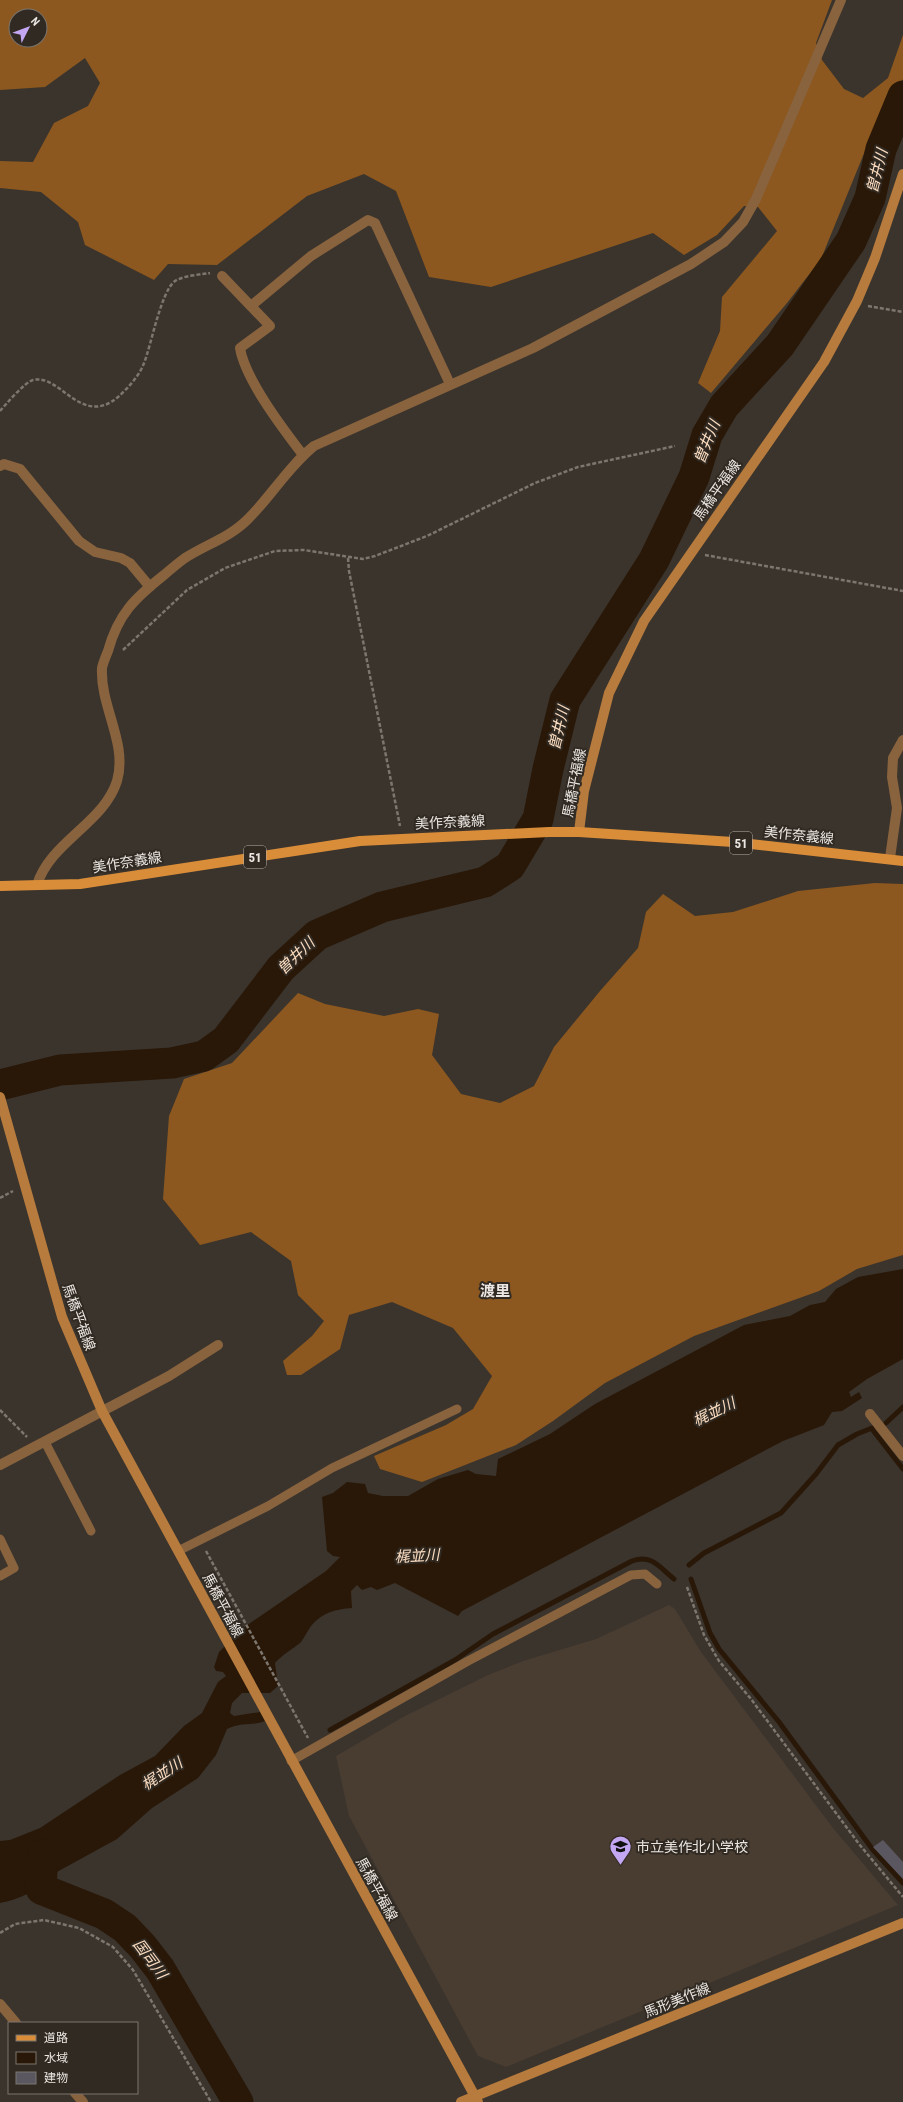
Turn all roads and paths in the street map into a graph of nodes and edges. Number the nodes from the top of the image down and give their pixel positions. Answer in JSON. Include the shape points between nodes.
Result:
{"nodes":[{"id":1,"x":841,"y":0,"type":"edge"},
{"id":2,"x":903,"y":174,"type":"edge"},
{"id":3,"x":222,"y":276,"type":"joint"},
{"id":4,"x":857,"y":300,"type":"junction"},
{"id":5,"x":251,"y":306,"type":"junction"},
{"id":6,"x":903,"y":312,"type":"edge"},
{"id":7,"x":450,"y":384,"type":"junction"},
{"id":8,"x":0,"y":411,"type":"edge"},
{"id":9,"x":675,"y":446,"type":"dead end"},
{"id":10,"x":303,"y":455,"type":"junction"},
{"id":11,"x":0,"y":466,"type":"edge"},
{"id":12,"x":691,"y":552,"type":"junction"},
{"id":13,"x":348,"y":558,"type":"junction"},
{"id":14,"x":150,"y":587,"type":"junction"},
{"id":15,"x":903,"y":591,"type":"edge"},
{"id":16,"x":102,"y":668,"type":"junction"},
{"id":17,"x":903,"y":740,"type":"edge"},
{"id":18,"x":579,"y":832,"type":"junction"},
{"id":19,"x":401,"y":839,"type":"junction"},
{"id":20,"x":890,"y":858,"type":"junction"},
{"id":21,"x":903,"y":861,"type":"edge"},
{"id":22,"x":37,"y":885,"type":"junction"},
{"id":23,"x":0,"y":886,"type":"edge"},
{"id":24,"x":1,"y":1101,"type":"edge"},
{"id":25,"x":218,"y":1345,"type":"dead end"},
{"id":26,"x":457,"y":1409,"type":"dead end"},
{"id":27,"x":0,"y":1410,"type":"edge"},
{"id":28,"x":102,"y":1411,"type":"junction"},
{"id":29,"x":870,"y":1414,"type":"dead end"},
{"id":30,"x":45,"y":1442,"type":"junction"},
{"id":31,"x":34,"y":1447,"type":"junction"},
{"id":32,"x":903,"y":1456,"type":"edge"},
{"id":33,"x":0,"y":1466,"type":"edge"},
{"id":34,"x":91,"y":1531,"type":"dead end"},
{"id":35,"x":0,"y":1539,"type":"edge"},
{"id":36,"x":203,"y":1546,"type":"dead end"},
{"id":37,"x":179,"y":1554,"type":"junction"},
{"id":38,"x":0,"y":1576,"type":"edge"},
{"id":39,"x":658,"y":1584,"type":"dead end"},
{"id":40,"x":686,"y":1587,"type":"dead end"},
{"id":41,"x":310,"y":1742,"type":"dead end"},
{"id":42,"x":290,"y":1759,"type":"junction"},
{"id":43,"x":903,"y":1897,"type":"edge"},
{"id":44,"x":903,"y":1923,"type":"edge"},
{"id":45,"x":0,"y":1933,"type":"edge"},
{"id":46,"x":0,"y":2004,"type":"edge"},
{"id":47,"x":15,"y":2022,"type":"edge"},
{"id":48,"x":76,"y":2094,"type":"edge"},
{"id":49,"x":476,"y":2100,"type":"edge"},
{"id":50,"x":83,"y":2102,"type":"edge"},
{"id":51,"x":211,"y":2102,"type":"edge"},
{"id":52,"x":461,"y":2102,"type":"edge"}],
"edges":[{"from":1,"to":7,"type":"street","via":[[756,199],[743,222],[724,242],[691,264],[533,348]]},
{"from":2,"to":4,"type":"main road","name":"馬橋平福線","via":[[875,258]]},
{"from":3,"to":5,"type":"street"},
{"from":3,"to":8,"type":"path","via":[[214,272],[182,277],[173,283],[160,310],[144,365],[128,388],[117,398],[100,405],[83,405],[43,380],[33,380]]},
{"from":4,"to":6,"type":"path","via":[[871,307]]},
{"from":4,"to":12,"type":"main road","name":"馬橋平福線","via":[[824,362]]},
{"from":5,"to":7,"type":"street","via":[[311,256],[368,220],[375,223]]},
{"from":5,"to":10,"type":"street","via":[[270,326],[240,348],[242,360],[277,422]]},
{"from":7,"to":10,"type":"street","via":[[345,431],[314,446]]},
{"from":9,"to":13,"type":"path","via":[[578,467],[535,483],[427,536],[376,556],[363,559]]},
{"from":10,"to":14,"type":"street","via":[[249,518],[229,535],[184,558]]},
{"from":11,"to":14,"type":"street","via":[[4,464],[20,469],[78,541],[95,552],[121,558],[130,563]]},
{"from":12,"to":15,"type":"path"},
{"from":12,"to":18,"type":"main road","name":"馬橋平福線","via":[[644,621],[609,693],[584,791]]},
{"from":13,"to":16,"type":"path","via":[[304,550],[275,551],[226,568],[187,590]]},
{"from":13,"to":19,"type":"path"},
{"from":14,"to":16,"type":"street","via":[[130,605],[113,631]]},
{"from":16,"to":22,"type":"street","via":[[105,698],[121,764],[116,782],[105,803],[53,856],[41,872]]},
{"from":17,"to":20,"type":"street","via":[[893,758],[892,777],[897,808]]},
{"from":18,"to":19,"type":"main road","name":"美作奈義線","number":"51"},
{"from":18,"to":20,"type":"main road","name":"美作奈義線","number":"51","via":[[733,842]]},
{"from":19,"to":22,"type":"main road","name":"美作奈義線","number":"51","via":[[360,841],[80,884]]},
{"from":20,"to":21,"type":"main road","name":"美作奈義線","number":"51"},
{"from":22,"to":23,"type":"main road","name":"美作奈義線","number":"51"},
{"from":24,"to":28,"type":"main road","name":"馬橋平福線","via":[[62,1317]]},
{"from":25,"to":28,"type":"street","via":[[169,1376]]},
{"from":26,"to":37,"type":"lane","via":[[332,1468]]},
{"from":27,"to":31,"type":"path"},
{"from":28,"to":30,"type":"street"},
{"from":28,"to":37,"type":"main road","name":"馬橋平福線"},
{"from":29,"to":32,"type":"street"},
{"from":30,"to":31,"type":"street"},
{"from":30,"to":34,"type":"lane"},
{"from":31,"to":33,"type":"street"},
{"from":35,"to":38,"type":"lane","via":[[14,1568]]},
{"from":36,"to":41,"type":"path"},
{"from":37,"to":42,"type":"main road","name":"馬橋平福線"},
{"from":39,"to":42,"type":"lane","via":[[645,1574],[631,1575],[468,1660]]},
{"from":40,"to":43,"type":"path","via":[[704,1635],[719,1661],[751,1699],[859,1844]]},
{"from":42,"to":49,"type":"main road","name":"馬橋平福線"},
{"from":44,"to":49,"type":"main road","name":"馬形美作線"},
{"from":45,"to":51,"type":"path","via":[[15,1924],[44,1920],[80,1928],[113,1947],[133,1970]]},
{"from":46,"to":47,"type":"street"},
{"from":48,"to":50,"type":"street"},
{"from":49,"to":52,"type":"main road","name":"馬形美作線"}]}
